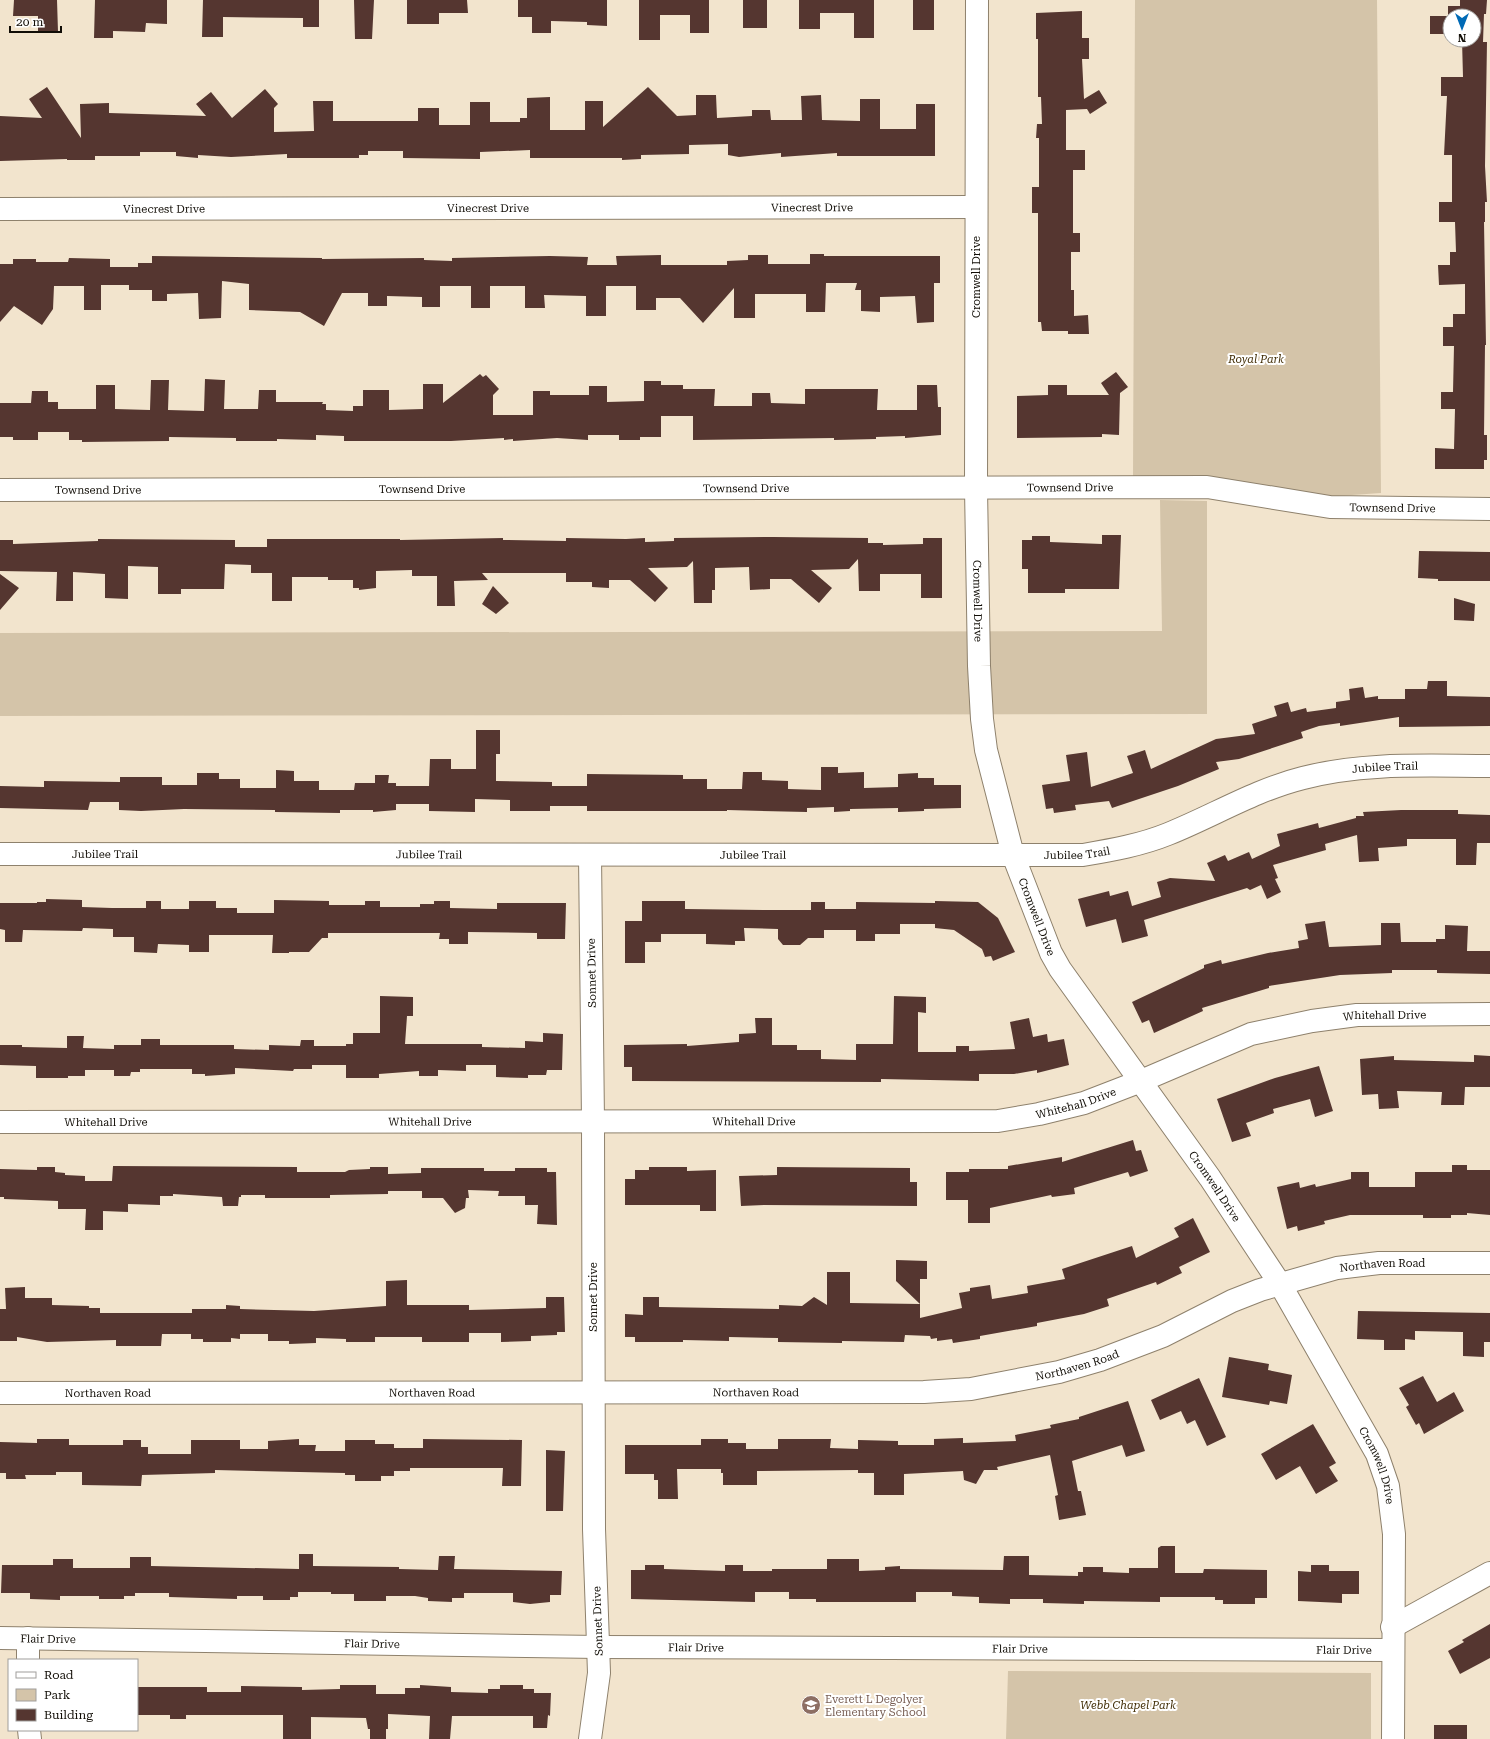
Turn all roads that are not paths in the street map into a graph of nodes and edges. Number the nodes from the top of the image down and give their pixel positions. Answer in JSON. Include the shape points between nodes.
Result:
{"nodes":[{"id":1,"x":977,"y":0,"type":"edge"},
{"id":2,"x":976,"y":207,"type":"junction"},
{"id":3,"x":0,"y":209,"type":"edge"},
{"id":4,"x":976,"y":488,"type":"junction"},
{"id":5,"x":0,"y":490,"type":"edge"},
{"id":6,"x":1490,"y":509,"type":"edge"},
{"id":7,"x":1490,"y":766,"type":"edge"},
{"id":8,"x":0,"y":854,"type":"edge"},
{"id":9,"x":590,"y":855,"type":"junction"},
{"id":10,"x":1013,"y":855,"type":"junction"},
{"id":11,"x":1490,"y":1014,"type":"edge"},
{"id":12,"x":1141,"y":1081,"type":"junction"},
{"id":13,"x":594,"y":1121,"type":"junction"},
{"id":14,"x":0,"y":1122,"type":"edge"},
{"id":15,"x":1490,"y":1263,"type":"edge"},
{"id":16,"x":1280,"y":1284,"type":"junction"},
{"id":17,"x":0,"y":1393,"type":"edge"},
{"id":18,"x":593,"y":1393,"type":"junction"},
{"id":19,"x":1490,"y":1573,"type":"edge"},
{"id":20,"x":1392,"y":1627,"type":"junction"},
{"id":21,"x":0,"y":1638,"type":"edge"},
{"id":22,"x":28,"y":1638,"type":"junction"},
{"id":23,"x":598,"y":1647,"type":"junction"},
{"id":24,"x":1392,"y":1650,"type":"junction"},
{"id":25,"x":28,"y":1659,"type":"edge"},
{"id":26,"x":590,"y":1739,"type":"edge"},
{"id":27,"x":1393,"y":1739,"type":"edge"}],
"edges":[{"from":1,"to":2,"type":"street","name":"Cromwell Drive"},
{"from":2,"to":3,"type":"street","name":"Vinecrest Drive"},
{"from":2,"to":4,"type":"street","name":"Cromwell Drive"},
{"from":4,"to":5,"type":"street","name":"Townsend Drive"},
{"from":4,"to":6,"type":"street","name":"Townsend Drive","via":[[1207,487],[1330,507]]},
{"from":4,"to":10,"type":"street","name":"Cromwell Drive","via":[[982,719],[986,750]]},
{"from":7,"to":10,"type":"street","name":"Jubilee Trail","via":[[1386,766],[1342,770],[1301,778],[1250,797],[1168,834],[1126,848],[1083,855]]},
{"from":8,"to":9,"type":"street","name":"Jubilee Trail"},
{"from":9,"to":10,"type":"street","name":"Jubilee Trail"},
{"from":9,"to":13,"type":"street","name":"Sonnet Drive"},
{"from":10,"to":12,"type":"street","name":"Cromwell Drive","via":[[1060,969]]},
{"from":11,"to":12,"type":"street","name":"Whitehall Drive","via":[[1357,1015],[1312,1021],[1251,1034]]},
{"from":12,"to":13,"type":"street","name":"Whitehall Drive","via":[[1084,1103],[1039,1114],[998,1120]]},
{"from":12,"to":16,"type":"street","name":"Cromwell Drive","via":[[1210,1178]]},
{"from":13,"to":14,"type":"street","name":"Whitehall Drive"},
{"from":13,"to":18,"type":"street","name":"Sonnet Drive"},
{"from":15,"to":16,"type":"street","name":"Northaven Road","via":[[1379,1263],[1337,1268]]},
{"from":16,"to":18,"type":"street","name":"Northaven Road","via":[[1232,1301],[1163,1336],[1100,1360],[1059,1372],[971,1389],[924,1392]]},
{"from":16,"to":20,"type":"street","name":"Cromwell Drive","via":[[1377,1454],[1388,1486],[1394,1534]]},
{"from":17,"to":18,"type":"street","name":"Northaven Road"},
{"from":18,"to":23,"type":"street","name":"Sonnet Drive"},
{"from":19,"to":20,"type":"street"},
{"from":20,"to":24,"type":"street","name":"Cromwell Drive"},
{"from":21,"to":22,"type":"street","name":"Flair Drive"},
{"from":22,"to":23,"type":"street","name":"Flair Drive"},
{"from":22,"to":25,"type":"street"},
{"from":23,"to":24,"type":"street","name":"Flair Drive"},
{"from":23,"to":26,"type":"street","name":"Sonnet Drive","via":[[599,1673]]},
{"from":24,"to":27,"type":"street","name":"Cromwell Drive"}]}
